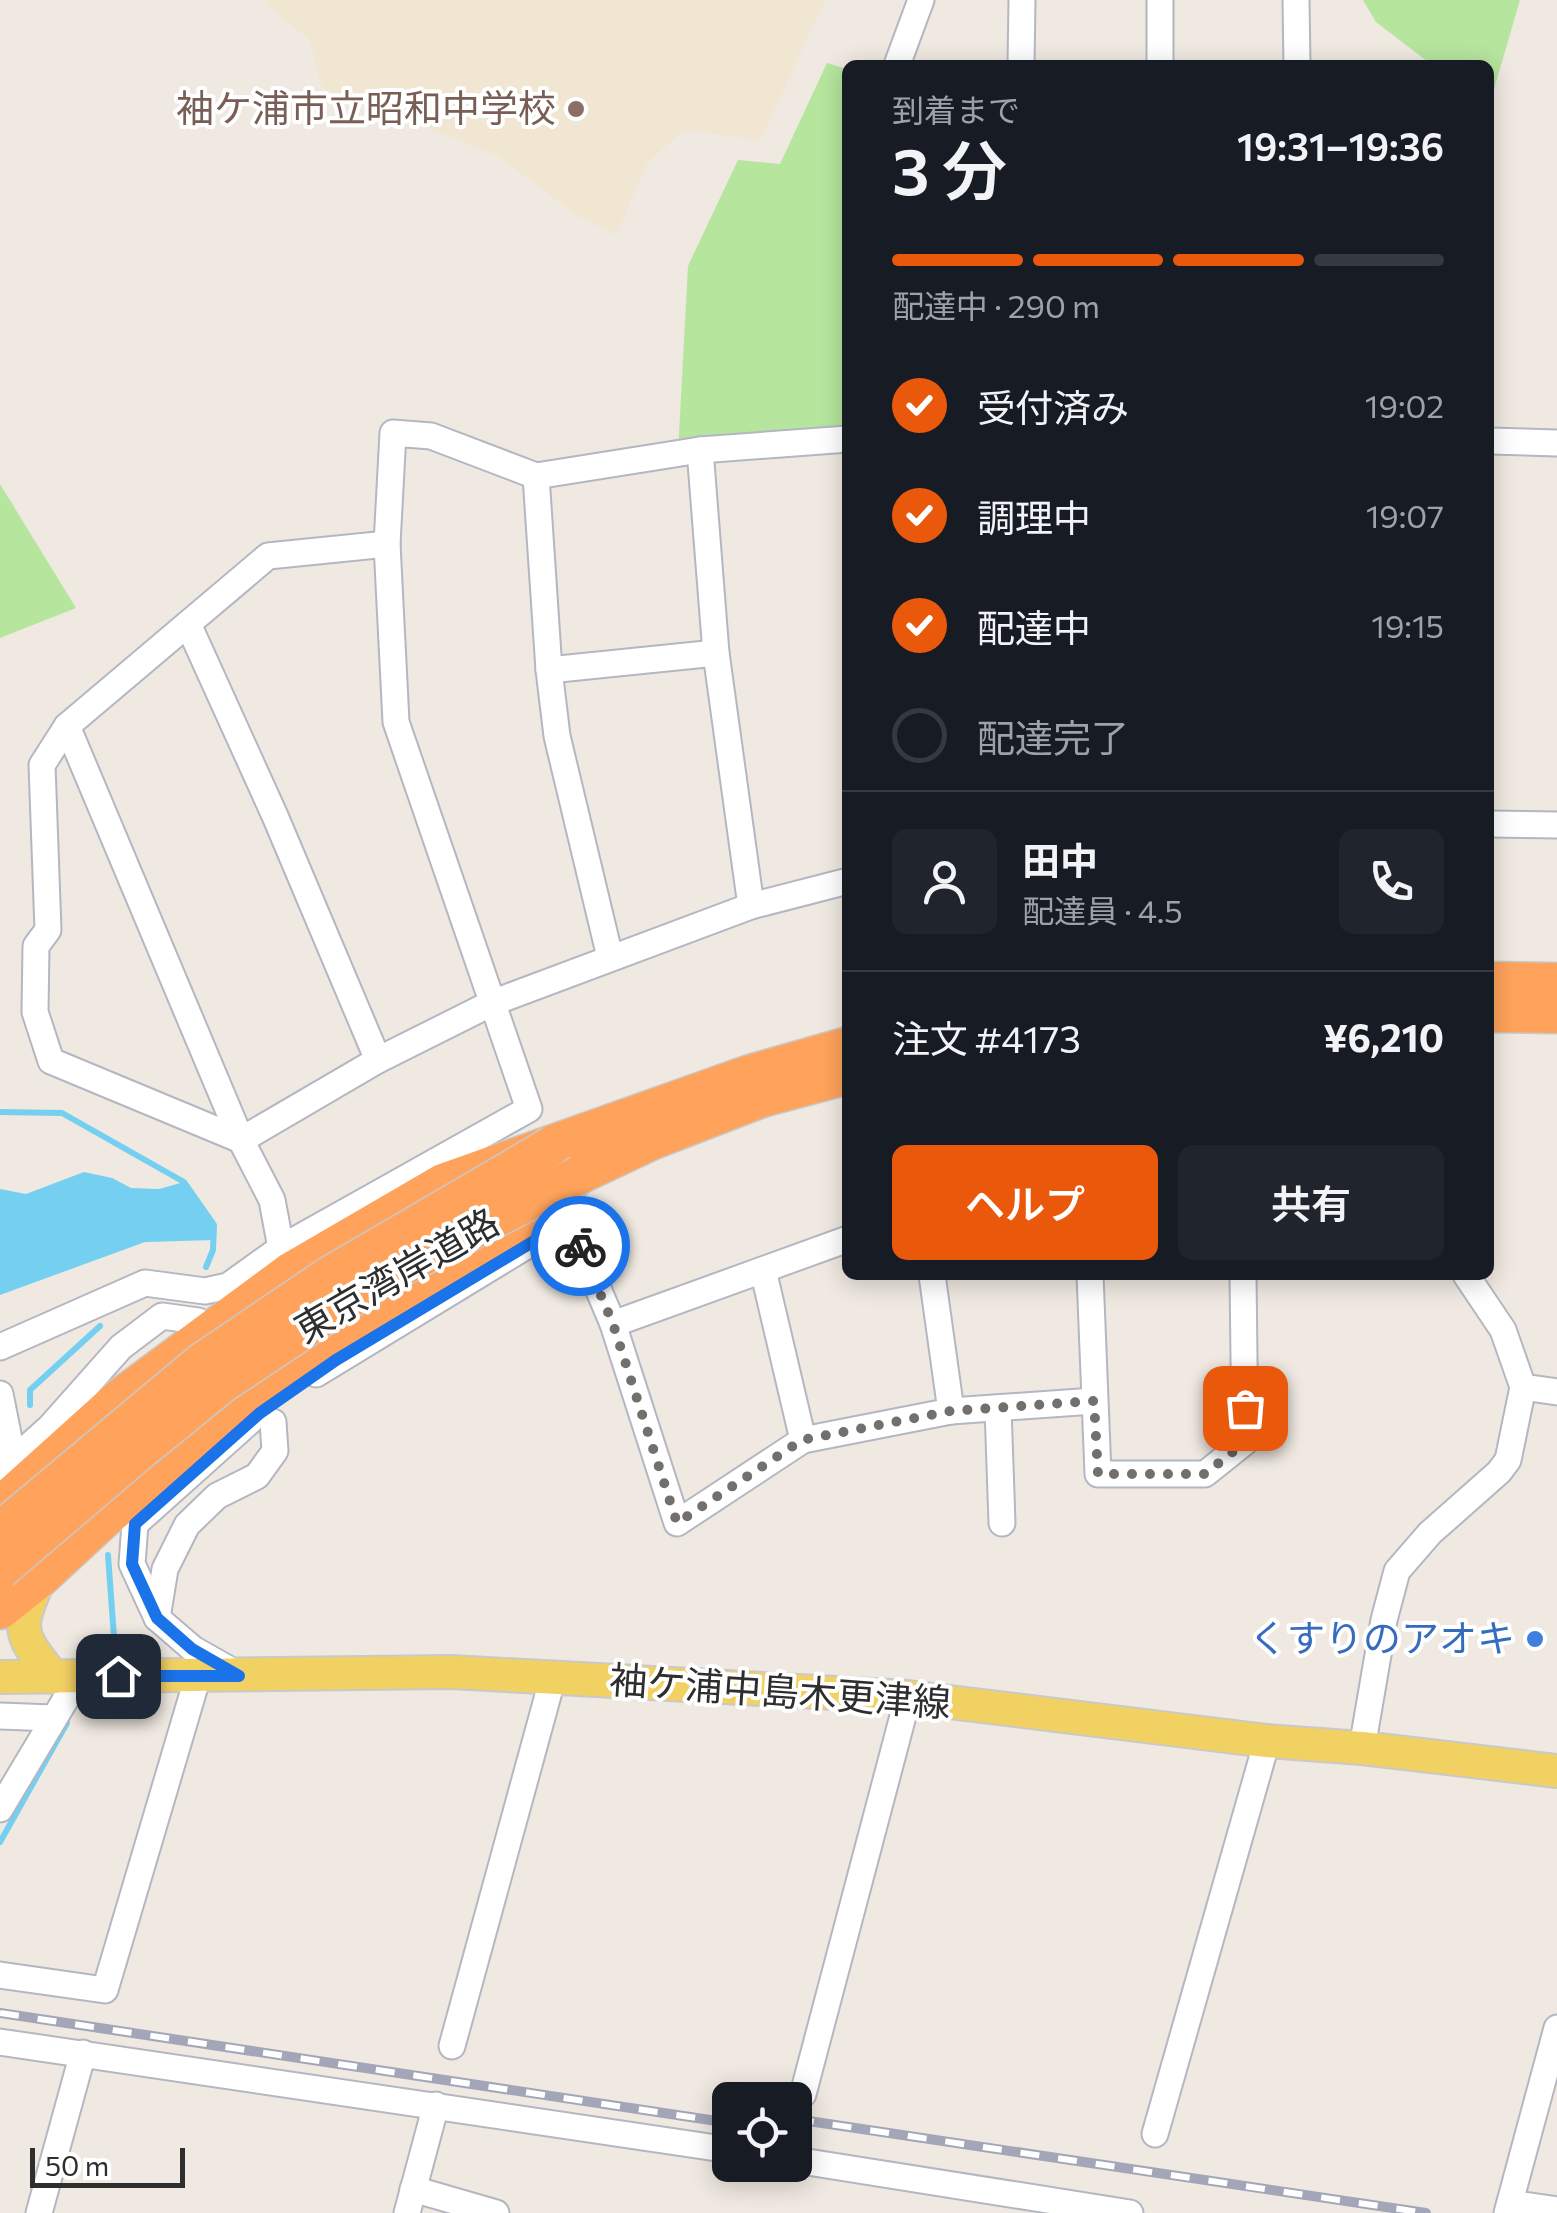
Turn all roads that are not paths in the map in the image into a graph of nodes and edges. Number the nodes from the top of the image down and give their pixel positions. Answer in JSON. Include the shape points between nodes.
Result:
{"nodes":[{"id":1,"x":921,"y":0,"type":"edge"},
{"id":2,"x":1022,"y":0,"type":"edge"},
{"id":3,"x":1160,"y":0,"type":"edge"},
{"id":4,"x":1296,"y":0,"type":"edge"},
{"id":5,"x":899,"y":60,"type":"edge"},
{"id":6,"x":1021,"y":60,"type":"edge"},
{"id":7,"x":1160,"y":60,"type":"edge"},
{"id":8,"x":1297,"y":60,"type":"edge"},
{"id":9,"x":842,"y":439,"type":"edge"},
{"id":10,"x":1494,"y":441,"type":"edge"},
{"id":11,"x":1557,"y":443,"type":"edge"},
{"id":12,"x":700,"y":450,"type":"junction"},
{"id":13,"x":536,"y":476,"type":"junction"},
{"id":14,"x":387,"y":544,"type":"junction"},
{"id":15,"x":188,"y":624,"type":"junction"},
{"id":16,"x":716,"y":653,"type":"junction"},
{"id":17,"x":550,"y":670,"type":"junction"},
{"id":18,"x":67,"y":726,"type":"junction"},
{"id":19,"x":1494,"y":824,"type":"edge"},
{"id":20,"x":1557,"y":826,"type":"edge"},
{"id":21,"x":842,"y":882,"type":"edge"},
{"id":22,"x":751,"y":906,"type":"junction"},
{"id":23,"x":610,"y":958,"type":"junction"},
{"id":24,"x":1494,"y":982,"type":"edge"},
{"id":25,"x":1557,"y":982,"type":"edge"},
{"id":26,"x":492,"y":1003,"type":"junction"},
{"id":27,"x":1494,"y":1014,"type":"edge"},
{"id":28,"x":1557,"y":1014,"type":"edge"},
{"id":29,"x":842,"y":1048,"type":"edge"},
{"id":30,"x":378,"y":1060,"type":"junction"},
{"id":31,"x":842,"y":1077,"type":"edge"},
{"id":32,"x":241,"y":1140,"type":"junction"},
{"id":33,"x":553,"y":1145,"type":"junction"},
{"id":34,"x":578,"y":1175,"type":"junction"},
{"id":35,"x":842,"y":1241,"type":"edge"},
{"id":36,"x":281,"y":1248,"type":"junction"},
{"id":37,"x":762,"y":1270,"type":"junction"},
{"id":38,"x":933,"y":1280,"type":"edge"},
{"id":39,"x":1090,"y":1280,"type":"edge"},
{"id":40,"x":1243,"y":1280,"type":"edge"},
{"id":41,"x":1469,"y":1280,"type":"edge"},
{"id":42,"x":198,"y":1321,"type":"dead end"},
{"id":43,"x":613,"y":1324,"type":"junction"},
{"id":44,"x":0,"y":1346,"type":"edge"},
{"id":45,"x":1523,"y":1387,"type":"junction"},
{"id":46,"x":1557,"y":1392,"type":"edge"},
{"id":47,"x":0,"y":1394,"type":"edge"},
{"id":48,"x":1094,"y":1401,"type":"junction"},
{"id":49,"x":998,"y":1408,"type":"junction"},
{"id":50,"x":951,"y":1411,"type":"junction"},
{"id":51,"x":273,"y":1422,"type":"dead end"},
{"id":52,"x":802,"y":1440,"type":"junction"},
{"id":53,"x":6,"y":1466,"type":"edge"},
{"id":54,"x":0,"y":1506,"type":"edge"},
{"id":55,"x":1002,"y":1523,"type":"dead end"},
{"id":56,"x":0,"y":1532,"type":"edge"},
{"id":57,"x":0,"y":1570,"type":"edge"},
{"id":58,"x":39,"y":1579,"type":"junction"},
{"id":59,"x":0,"y":1610,"type":"edge"},
{"id":60,"x":157,"y":1618,"type":"junction"},
{"id":61,"x":198,"y":1676,"type":"junction"},
{"id":62,"x":239,"y":1676,"type":"junction"},
{"id":63,"x":0,"y":1677,"type":"edge"},
{"id":64,"x":66,"y":1677,"type":"junction"},
{"id":65,"x":553,"y":1677,"type":"junction"},
{"id":66,"x":908,"y":1697,"type":"junction"},
{"id":67,"x":0,"y":1716,"type":"edge"},
{"id":68,"x":52,"y":1718,"type":"junction"},
{"id":69,"x":1267,"y":1741,"type":"junction"},
{"id":70,"x":1362,"y":1748,"type":"junction"},
{"id":71,"x":1557,"y":1771,"type":"edge"},
{"id":72,"x":0,"y":1809,"type":"edge"},
{"id":73,"x":0,"y":1975,"type":"edge"},
{"id":74,"x":1557,"y":2028,"type":"edge"},
{"id":75,"x":0,"y":2042,"type":"edge"},
{"id":76,"x":452,"y":2046,"type":"dead end"},
{"id":77,"x":82,"y":2053,"type":"junction"},
{"id":78,"x":805,"y":2082,"type":"edge"},
{"id":79,"x":436,"y":2105,"type":"junction"},
{"id":80,"x":1155,"y":2134,"type":"dead end"},
{"id":81,"x":712,"y":2147,"type":"edge"},
{"id":82,"x":812,"y":2163,"type":"edge"},
{"id":83,"x":410,"y":2201,"type":"edge"},
{"id":84,"x":1508,"y":2208,"type":"edge"},
{"id":85,"x":1557,"y":2210,"type":"edge"},
{"id":86,"x":39,"y":2213,"type":"edge"},
{"id":87,"x":496,"y":2213,"type":"edge"},
{"id":88,"x":1130,"y":2213,"type":"edge"}],
"edges":[{"from":1,"to":5,"type":"street"},
{"from":2,"to":6,"type":"street"},
{"from":3,"to":7,"type":"street"},
{"from":4,"to":8,"type":"street"},
{"from":9,"to":12,"type":"street"},
{"from":10,"to":11,"type":"street"},
{"from":12,"to":13,"type":"street"},
{"from":12,"to":16,"type":"street"},
{"from":13,"to":14,"type":"street","via":[[431,436],[394,433]]},
{"from":13,"to":17,"type":"street"},
{"from":14,"to":15,"type":"street","via":[[268,556]]},
{"from":14,"to":26,"type":"street","via":[[396,722]]},
{"from":15,"to":18,"type":"street"},
{"from":15,"to":30,"type":"street"},
{"from":16,"to":17,"type":"street"},
{"from":16,"to":22,"type":"street"},
{"from":17,"to":23,"type":"street","via":[[557,736]]},
{"from":18,"to":32,"type":"street"},
{"from":18,"to":32,"type":"street","via":[[42,765],[48,930],[36,946],[36,1012],[51,1060]]},
{"from":19,"to":20,"type":"street"},
{"from":21,"to":22,"type":"street"},
{"from":22,"to":23,"type":"street"},
{"from":23,"to":26,"type":"street"},
{"from":24,"to":25,"type":"highway"},
{"from":26,"to":30,"type":"street"},
{"from":26,"to":36,"type":"street","via":[[529,1109]]},
{"from":27,"to":28,"type":"highway"},
{"from":29,"to":33,"type":"highway","name":"東京湾岸道路"},
{"from":30,"to":32,"type":"street"},
{"from":31,"to":34,"type":"highway","name":"東京湾岸道路","via":[[762,1098]]},
{"from":32,"to":36,"type":"street","via":[[272,1200]]},
{"from":33,"to":54,"type":"highway","via":[[443,1183],[290,1272],[121,1397]]},
{"from":33,"to":56,"type":"highway","name":"東京湾岸道路","bridge":true,"via":[[329,1276],[202,1362]]},
{"from":34,"to":57,"type":"highway","name":"東京湾岸道路","bridge":true,"via":[[384,1276],[223,1383]]},
{"from":34,"to":58,"type":"highway","via":[[488,1247],[395,1298],[263,1388]]},
{"from":35,"to":37,"type":"street"},
{"from":36,"to":44,"type":"street","via":[[228,1286],[205,1291],[145,1284]]},
{"from":37,"to":43,"type":"street"},
{"from":37,"to":52,"type":"street"},
{"from":38,"to":50,"type":"street"},
{"from":39,"to":48,"type":"street"},
{"from":40,"to":48,"type":"street","via":[[1245,1442],[1205,1474],[1098,1474]]},
{"from":41,"to":45,"type":"street","via":[[1503,1330]]},
{"from":42,"to":53,"type":"street","via":[[162,1316],[121,1347]]},
{"from":43,"to":52,"type":"street","via":[[677,1523]]},
{"from":43,"to":60,"type":"street","via":[[569,1220],[336,1360],[260,1413],[135,1524],[132,1564]]},
{"from":45,"to":46,"type":"street"},
{"from":45,"to":70,"type":"street","via":[[1508,1460],[1398,1571]]},
{"from":47,"to":53,"type":"street"},
{"from":48,"to":49,"type":"street"},
{"from":49,"to":50,"type":"street"},
{"from":49,"to":55,"type":"street"},
{"from":50,"to":52,"type":"street"},
{"from":51,"to":60,"type":"street","via":[[275,1450],[257,1476],[217,1496],[187,1525],[165,1570]]},
{"from":58,"to":59,"type":"highway"},
{"from":58,"to":64,"type":"main road","via":[[24,1612],[25,1641]]},
{"from":60,"to":62,"type":"street","via":[[192,1649]]},
{"from":61,"to":62,"type":"main road","name":"袖ケ浦中島木更津線"},
{"from":61,"to":64,"type":"main road","name":"袖ケ浦中島木更津線"},
{"from":61,"to":73,"type":"street","via":[[104,1990]]},
{"from":62,"to":65,"type":"main road","name":"袖ケ浦中島木更津線"},
{"from":63,"to":64,"type":"main road","name":"袖ケ浦中島木更津線"},
{"from":64,"to":68,"type":"street"},
{"from":65,"to":66,"type":"main road","name":"袖ケ浦中島木更津線"},
{"from":65,"to":76,"type":"street"},
{"from":66,"to":69,"type":"main road","name":"袖ケ浦中島木更津線"},
{"from":66,"to":78,"type":"street"},
{"from":67,"to":68,"type":"street"},
{"from":68,"to":72,"type":"street"},
{"from":69,"to":70,"type":"main road","name":"袖ケ浦中島木更津線"},
{"from":69,"to":80,"type":"street"},
{"from":70,"to":71,"type":"main road","name":"袖ケ浦中島木更津線"},
{"from":74,"to":84,"type":"street"},
{"from":75,"to":77,"type":"street"},
{"from":77,"to":79,"type":"street"},
{"from":77,"to":86,"type":"street"},
{"from":79,"to":81,"type":"street"},
{"from":79,"to":83,"type":"street"},
{"from":82,"to":88,"type":"street"},
{"from":83,"to":87,"type":"street"},
{"from":84,"to":85,"type":"street"}]}
